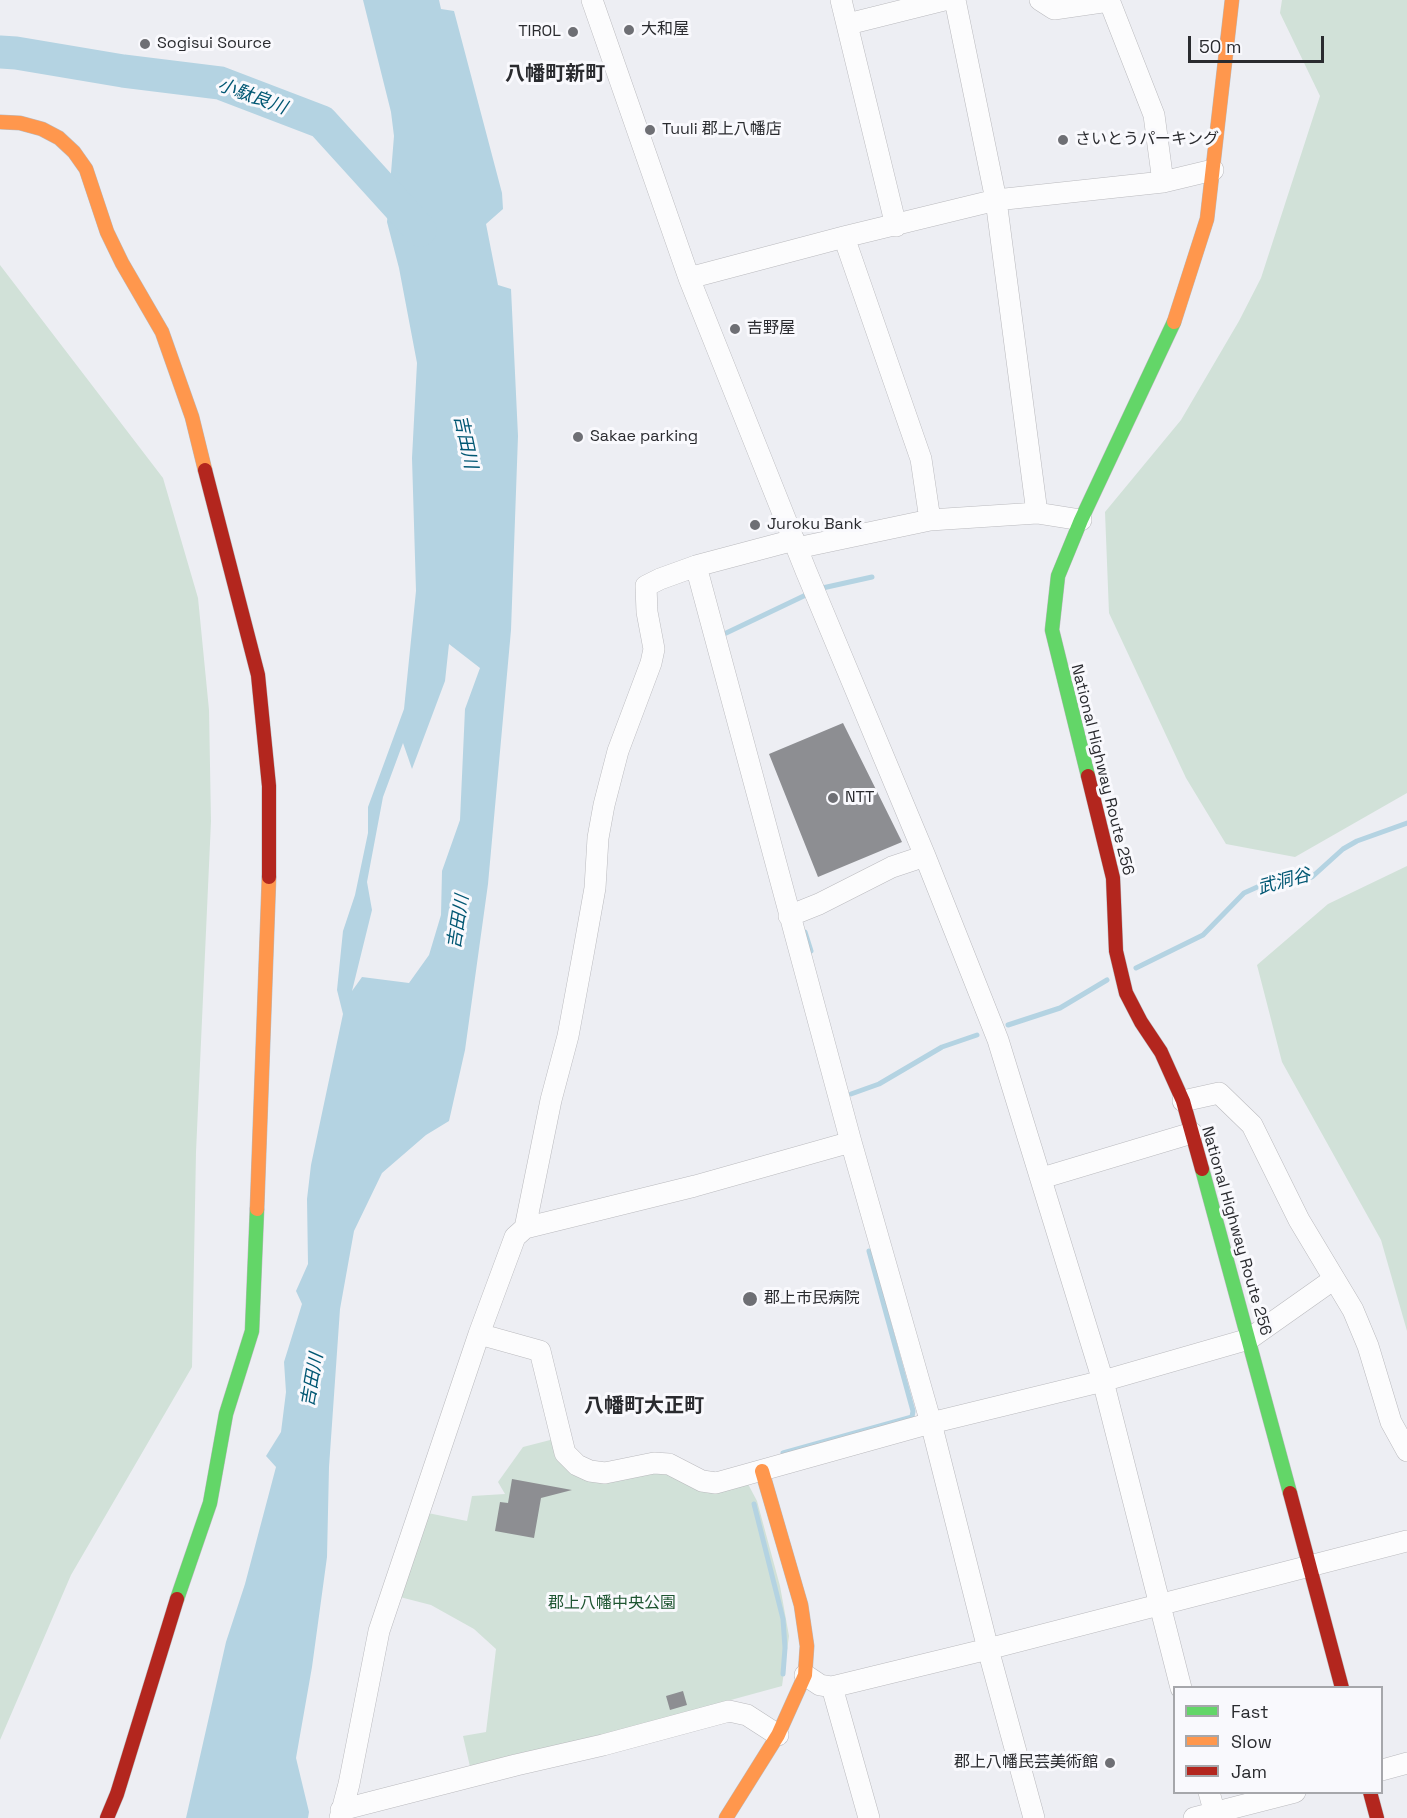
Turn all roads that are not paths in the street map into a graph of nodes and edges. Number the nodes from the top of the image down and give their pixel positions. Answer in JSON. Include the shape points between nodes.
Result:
{"nodes":[{"id":1,"x":592,"y":0,"type":"edge"},
{"id":2,"x":841,"y":0,"type":"edge"},
{"id":3,"x":944,"y":0,"type":"edge"},
{"id":4,"x":955,"y":0,"type":"edge"},
{"id":5,"x":1040,"y":0,"type":"edge"},
{"id":6,"x":1232,"y":0,"type":"edge"},
{"id":7,"x":1109,"y":1,"type":"edge"},
{"id":8,"x":848,"y":24,"type":"junction"},
{"id":9,"x":0,"y":122,"type":"edge"},
{"id":10,"x":1213,"y":170,"type":"junction"},
{"id":11,"x":1162,"y":182,"type":"junction"},
{"id":12,"x":996,"y":200,"type":"junction"},
{"id":13,"x":897,"y":226,"type":"junction"},
{"id":14,"x":844,"y":237,"type":"junction"},
{"id":15,"x":689,"y":278,"type":"junction"},
{"id":16,"x":1037,"y":513,"type":"junction"},
{"id":17,"x":1081,"y":519,"type":"junction"},
{"id":18,"x":930,"y":520,"type":"junction"},
{"id":19,"x":795,"y":544,"type":"junction"},
{"id":20,"x":696,"y":566,"type":"junction"},
{"id":21,"x":925,"y":856,"type":"junction"},
{"id":22,"x":789,"y":916,"type":"junction"},
{"id":23,"x":1183,"y":1101,"type":"junction"},
{"id":24,"x":1192,"y":1133,"type":"junction"},
{"id":25,"x":851,"y":1142,"type":"junction"},
{"id":26,"x":1042,"y":1178,"type":"junction"},
{"id":27,"x":525,"y":1228,"type":"junction"},
{"id":28,"x":1334,"y":1279,"type":"junction"},
{"id":29,"x":479,"y":1334,"type":"junction"},
{"id":30,"x":1249,"y":1339,"type":"junction"},
{"id":31,"x":1103,"y":1381,"type":"junction"},
{"id":32,"x":931,"y":1423,"type":"junction"},
{"id":33,"x":1407,"y":1451,"type":"edge"},
{"id":34,"x":762,"y":1472,"type":"junction"},
{"id":35,"x":1407,"y":1541,"type":"edge"},
{"id":36,"x":1310,"y":1565,"type":"junction"},
{"id":37,"x":1160,"y":1605,"type":"junction"},
{"id":38,"x":988,"y":1649,"type":"junction"},
{"id":39,"x":805,"y":1675,"type":"junction"},
{"id":40,"x":1180,"y":1686,"type":"edge"},
{"id":41,"x":1341,"y":1686,"type":"edge"},
{"id":42,"x":832,"y":1687,"type":"junction"},
{"id":43,"x":778,"y":1735,"type":"junction"},
{"id":44,"x":1407,"y":1763,"type":"edge"},
{"id":45,"x":1383,"y":1770,"type":"edge"},
{"id":46,"x":1210,"y":1794,"type":"edge"},
{"id":47,"x":1288,"y":1794,"type":"edge"},
{"id":48,"x":1371,"y":1794,"type":"edge"},
{"id":49,"x":341,"y":1814,"type":"edge"},
{"id":50,"x":1215,"y":1816,"type":"edge"},
{"id":51,"x":107,"y":1818,"type":"edge"},
{"id":52,"x":726,"y":1818,"type":"edge"},
{"id":53,"x":869,"y":1818,"type":"edge"},
{"id":54,"x":1034,"y":1818,"type":"edge"},
{"id":55,"x":1194,"y":1818,"type":"edge"},
{"id":56,"x":1377,"y":1818,"type":"edge"}],
"edges":[{"from":1,"to":15,"type":"street"},
{"from":2,"to":8,"type":"street"},
{"from":3,"to":8,"type":"street"},
{"from":4,"to":12,"type":"street"},
{"from":5,"to":7,"type":"street","via":[[1054,9]]},
{"from":6,"to":10,"type":"main road","name":"National Highway Route 256"},
{"from":7,"to":11,"type":"street","via":[[1154,115]]},
{"from":8,"to":13,"type":"street"},
{"from":9,"to":51,"type":"main road","via":[[42,129],[74,152],[86,169],[122,263],[162,332],[192,417],[258,675],[269,786],[270,858],[252,1331],[226,1414],[210,1503]]},
{"from":10,"to":11,"type":"street"},
{"from":10,"to":17,"type":"main road","name":"National Highway Route 256","via":[[1207,219],[1176,318]]},
{"from":11,"to":12,"type":"street"},
{"from":12,"to":13,"type":"street"},
{"from":12,"to":16,"type":"street"},
{"from":13,"to":14,"type":"street"},
{"from":14,"to":15,"type":"street"},
{"from":14,"to":18,"type":"street","via":[[921,459]]},
{"from":15,"to":19,"type":"street"},
{"from":16,"to":17,"type":"street"},
{"from":16,"to":18,"type":"street"},
{"from":17,"to":23,"type":"main road","name":"National Highway Route 256","via":[[1058,576],[1052,630],[1113,878],[1116,951],[1126,993],[1161,1052]]},
{"from":18,"to":19,"type":"street"},
{"from":19,"to":20,"type":"street"},
{"from":19,"to":21,"type":"street"},
{"from":20,"to":22,"type":"street"},
{"from":20,"to":27,"type":"street","via":[[646,586],[654,649],[618,751],[604,805],[595,888],[568,1036]]},
{"from":21,"to":22,"type":"street","via":[[892,867]]},
{"from":21,"to":26,"type":"street","via":[[999,1040]]},
{"from":22,"to":25,"type":"street"},
{"from":23,"to":24,"type":"main road","name":"National Highway Route 256"},
{"from":23,"to":28,"type":"street","via":[[1220,1093],[1252,1125],[1299,1220]]},
{"from":24,"to":26,"type":"street"},
{"from":24,"to":30,"type":"main road","name":"National Highway Route 256"},
{"from":25,"to":27,"type":"street"},
{"from":25,"to":32,"type":"street"},
{"from":26,"to":31,"type":"street"},
{"from":27,"to":29,"type":"street","via":[[516,1237]]},
{"from":28,"to":30,"type":"street"},
{"from":28,"to":33,"type":"street","via":[[1353,1310],[1391,1422]]},
{"from":29,"to":34,"type":"street","via":[[540,1351],[566,1454],[577,1465],[604,1473],[654,1463],[669,1464],[702,1481],[716,1483]]},
{"from":29,"to":49,"type":"street","via":[[379,1631]]},
{"from":30,"to":31,"type":"street"},
{"from":30,"to":36,"type":"main road","name":"National Highway Route 256"},
{"from":31,"to":32,"type":"street"},
{"from":31,"to":37,"type":"street"},
{"from":32,"to":34,"type":"street"},
{"from":32,"to":38,"type":"street"},
{"from":34,"to":39,"type":"main road","via":[[801,1605],[807,1646]]},
{"from":35,"to":36,"type":"street"},
{"from":36,"to":37,"type":"street"},
{"from":36,"to":41,"type":"main road","name":"National Highway Route 256"},
{"from":37,"to":38,"type":"street"},
{"from":37,"to":40,"type":"street"},
{"from":38,"to":42,"type":"street"},
{"from":38,"to":54,"type":"street"},
{"from":39,"to":42,"type":"street","via":[[820,1685]]},
{"from":39,"to":43,"type":"main road"},
{"from":42,"to":53,"type":"street"},
{"from":43,"to":49,"type":"street","via":[[747,1715],[729,1711],[505,1767]]},
{"from":43,"to":52,"type":"main road"},
{"from":44,"to":45,"type":"street"},
{"from":46,"to":50,"type":"street"},
{"from":47,"to":50,"type":"street"},
{"from":48,"to":56,"type":"main road"},
{"from":50,"to":55,"type":"street"}]}
